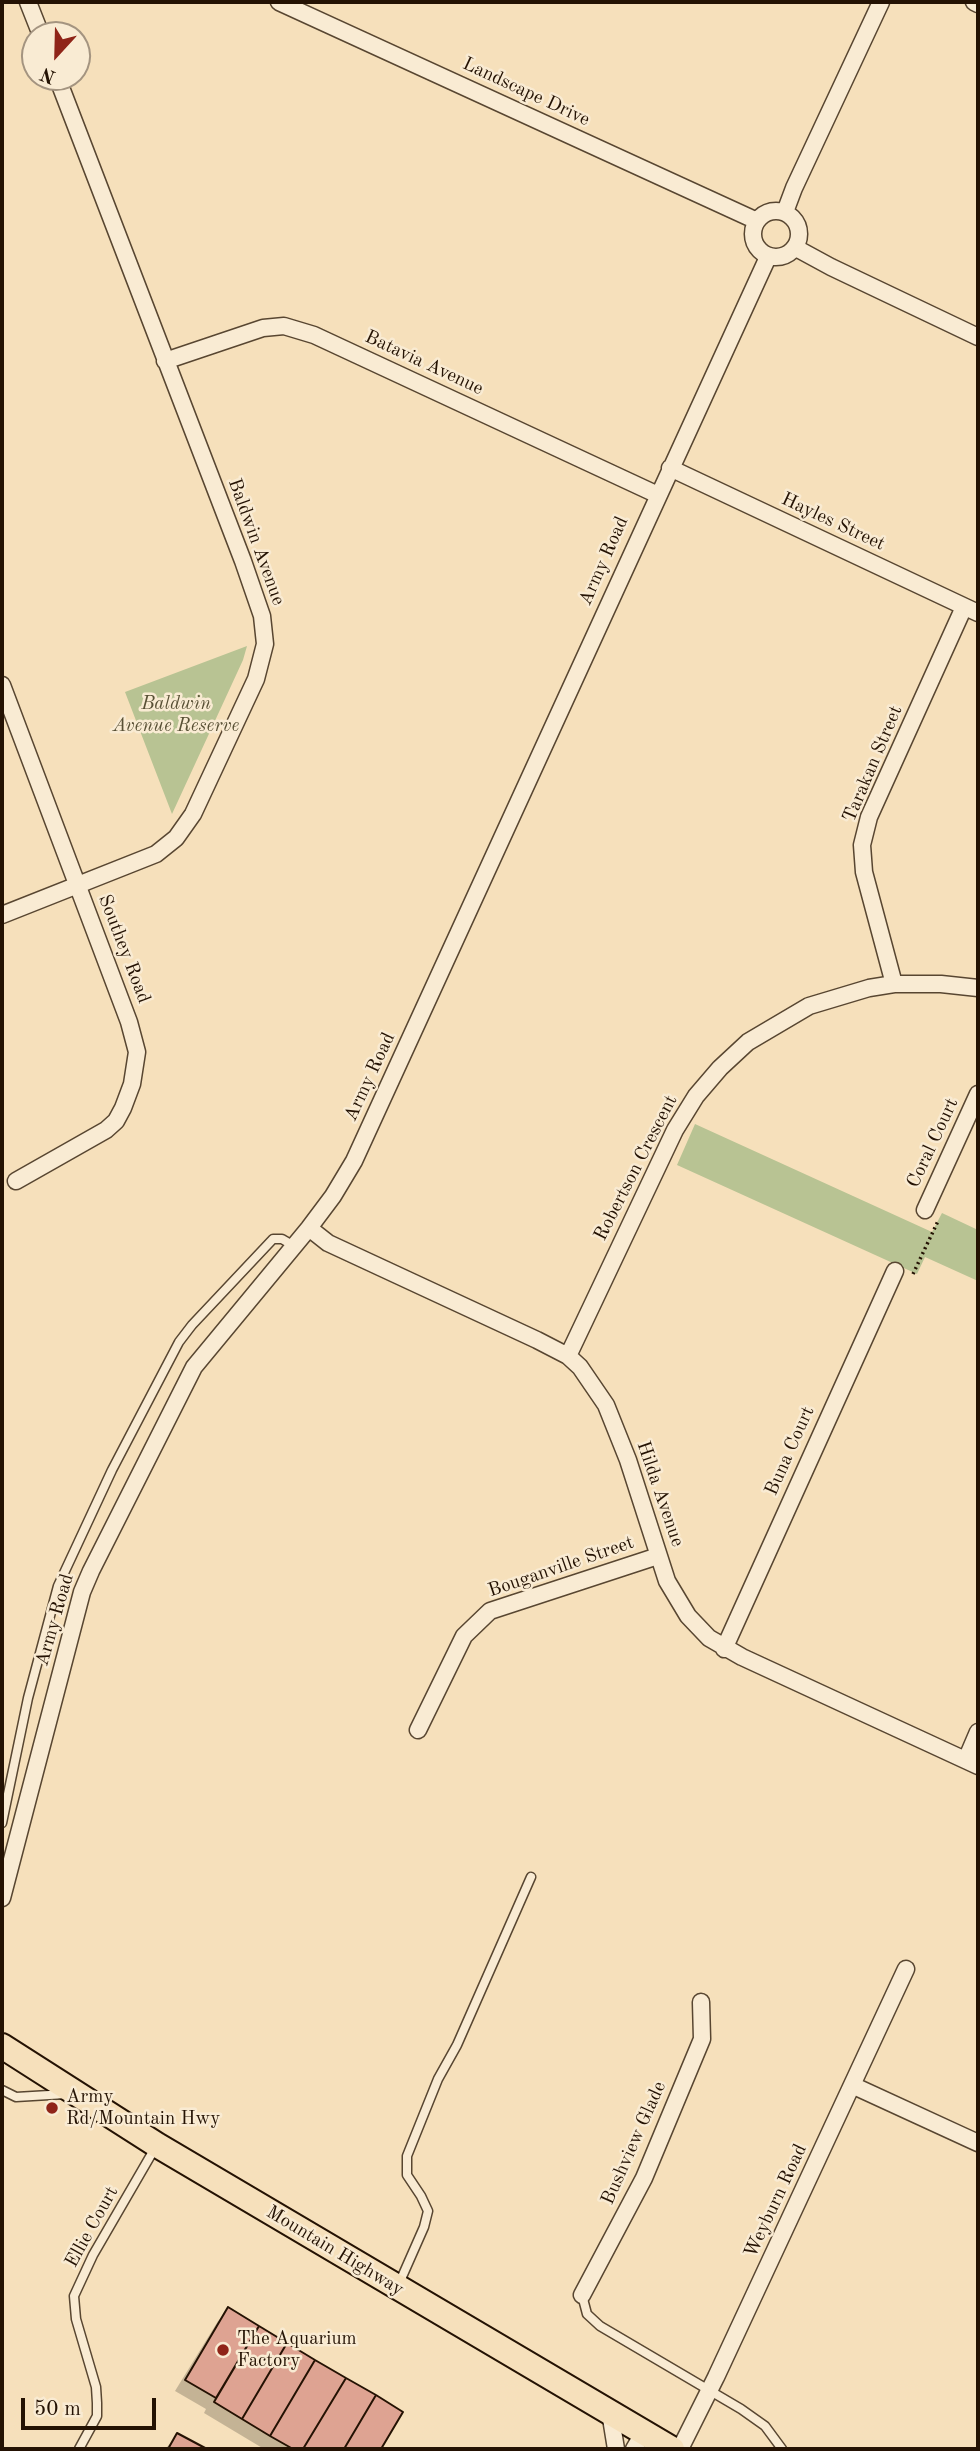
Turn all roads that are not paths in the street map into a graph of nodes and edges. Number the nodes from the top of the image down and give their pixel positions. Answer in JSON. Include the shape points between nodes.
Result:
{"nodes":[{"id":1,"x":28,"y":2,"type":"edge"},
{"id":2,"x":278,"y":2,"type":"edge"},
{"id":3,"x":881,"y":2,"type":"edge"},
{"id":4,"x":35,"y":21,"type":"edge"},
{"id":5,"x":62,"y":91,"type":"edge"},
{"id":6,"x":785,"y":212,"type":"junction"},
{"id":7,"x":757,"y":220,"type":"junction"},
{"id":8,"x":796,"y":248,"type":"junction"},
{"id":9,"x":768,"y":257,"type":"junction"},
{"id":10,"x":978,"y":337,"type":"edge"},
{"id":11,"x":165,"y":361,"type":"junction"},
{"id":12,"x":670,"y":468,"type":"junction"},
{"id":13,"x":658,"y":495,"type":"junction"},
{"id":14,"x":971,"y":610,"type":"edge"},
{"id":15,"x":2,"y":684,"type":"edge"},
{"id":16,"x":77,"y":886,"type":"junction"},
{"id":17,"x":2,"y":915,"type":"edge"},
{"id":18,"x":894,"y":984,"type":"junction"},
{"id":19,"x":978,"y":988,"type":"edge"},
{"id":20,"x":978,"y":1094,"type":"edge"},
{"id":21,"x":16,"y":1181,"type":"dead end"},
{"id":22,"x":933,"y":1211,"type":"road end"},
{"id":23,"x":309,"y":1228,"type":"junction"},
{"id":24,"x":294,"y":1246,"type":"junction"},
{"id":25,"x":895,"y":1271,"type":"dead end"},
{"id":26,"x":568,"y":1356,"type":"junction"},
{"id":27,"x":659,"y":1556,"type":"junction"},
{"id":28,"x":724,"y":1649,"type":"junction"},
{"id":29,"x":418,"y":1730,"type":"dead end"},
{"id":30,"x":978,"y":1732,"type":"edge"},
{"id":31,"x":972,"y":1763,"type":"edge"},
{"id":32,"x":2,"y":1823,"type":"edge"},
{"id":33,"x":7,"y":1848,"type":"edge"},
{"id":34,"x":531,"y":1877,"type":"dead end"},
{"id":35,"x":2,"y":1898,"type":"edge"},
{"id":36,"x":906,"y":1969,"type":"dead end"},
{"id":37,"x":701,"y":2002,"type":"dead end"},
{"id":38,"x":2,"y":2046,"type":"edge"},
{"id":39,"x":853,"y":2086,"type":"junction"},
{"id":40,"x":2,"y":2090,"type":"edge"},
{"id":41,"x":73,"y":2093,"type":"junction"},
{"id":42,"x":978,"y":2143,"type":"edge"},
{"id":43,"x":157,"y":2145,"type":"junction"},
{"id":44,"x":397,"y":2288,"type":"junction"},
{"id":45,"x":582,"y":2295,"type":"joint"},
{"id":46,"x":710,"y":2391,"type":"junction"},
{"id":47,"x":610,"y":2412,"type":"junction"},
{"id":48,"x":639,"y":2441,"type":"edge"},
{"id":49,"x":79,"y":2449,"type":"edge"},
{"id":50,"x":616,"y":2449,"type":"edge"},
{"id":51,"x":672,"y":2449,"type":"edge"},
{"id":52,"x":680,"y":2449,"type":"edge"},
{"id":53,"x":782,"y":2449,"type":"edge"}],
"edges":[{"from":1,"to":4,"type":"street"},
{"from":2,"to":7,"type":"street","name":"Landscape Drive"},
{"from":3,"to":6,"type":"street"},
{"from":5,"to":11,"type":"street","name":"Baldwin Avenue"},
{"from":6,"to":7,"type":"street","via":[[769,211]]},
{"from":6,"to":8,"type":"street","via":[[799,227]]},
{"from":7,"to":9,"type":"street","via":[[754,242]]},
{"from":8,"to":9,"type":"street","via":[[779,258]]},
{"from":8,"to":10,"type":"street"},
{"from":9,"to":12,"type":"street","name":"Army Road"},
{"from":11,"to":13,"type":"street","name":"Batavia Avenue","via":[[263,328],[284,326],[314,335]]},
{"from":11,"to":16,"type":"street","name":"Baldwin Avenue","via":[[243,561],[262,616],[265,643],[256,679],[193,814],[176,838],[156,854]]},
{"from":12,"to":13,"type":"street","name":"Army Road"},
{"from":12,"to":14,"type":"street","name":"Hayles Street"},
{"from":13,"to":23,"type":"street","name":"Army Road","via":[[354,1161]]},
{"from":14,"to":18,"type":"street","name":"Tarakan Street","via":[[869,817],[862,845],[864,872]]},
{"from":15,"to":16,"type":"street","name":"Southey Road"},
{"from":16,"to":17,"type":"street","name":"Baldwin Avenue"},
{"from":16,"to":21,"type":"street","name":"Southey Road","via":[[129,1021],[137,1052],[132,1084],[116,1121],[106,1130]]},
{"from":18,"to":19,"type":"street","name":"Robertson Crescent"},
{"from":18,"to":26,"type":"street","name":"Robertson Crescent","via":[[809,1006],[748,1042],[720,1068],[675,1130]]},
{"from":20,"to":22,"type":"street","name":"Coral Court"},
{"from":23,"to":24,"type":"street","name":"Army Road"},
{"from":23,"to":26,"type":"street","name":"Hilda Avenue","via":[[328,1242]]},
{"from":24,"to":32,"type":"lane","via":[[272,1239],[192,1325],[112,1470],[58,1586],[27,1698]]},
{"from":24,"to":33,"type":"street","name":"Army Road","via":[[194,1367],[91,1570]]},
{"from":25,"to":28,"type":"street","name":"Buna Court"},
{"from":26,"to":27,"type":"street","name":"Hilda Avenue","via":[[606,1405]]},
{"from":27,"to":28,"type":"street","name":"Hilda Avenue","via":[[667,1581],[688,1616]]},
{"from":27,"to":29,"type":"street","name":"Bouganville Street","via":[[490,1611],[464,1636]]},
{"from":28,"to":31,"type":"street","name":"Hilda Avenue"},
{"from":30,"to":31,"type":"street"},
{"from":33,"to":35,"type":"street","name":"Army Road"},
{"from":34,"to":44,"type":"lane","via":[[407,2156],[407,2175],[428,2211]]},
{"from":36,"to":39,"type":"street","name":"Weyburn Road"},
{"from":37,"to":45,"type":"street","name":"Bushview Glade","via":[[702,2039],[644,2178]]},
{"from":38,"to":41,"type":"main road","name":"Mountain Highway"},
{"from":39,"to":42,"type":"street"},
{"from":39,"to":46,"type":"street","name":"Weyburn Road"},
{"from":40,"to":41,"type":"lane","via":[[16,2098]]},
{"from":41,"to":43,"type":"main road","name":"Mountain Highway"},
{"from":43,"to":44,"type":"main road","name":"Mountain Highway"},
{"from":43,"to":49,"type":"lane","name":"Ellie Court","via":[[74,2296],[97,2403],[97,2416]]},
{"from":44,"to":47,"type":"main road","name":"Mountain Highway"},
{"from":45,"to":46,"type":"lane","via":[[587,2314],[600,2326]]},
{"from":46,"to":52,"type":"street","name":"Weyburn Road"},
{"from":46,"to":53,"type":"lane","via":[[765,2426]]},
{"from":47,"to":48,"type":"main road","name":"Mountain Highway"},
{"from":47,"to":50,"type":"street"},
{"from":48,"to":51,"type":"main road","name":"Mountain Highway"}]}
